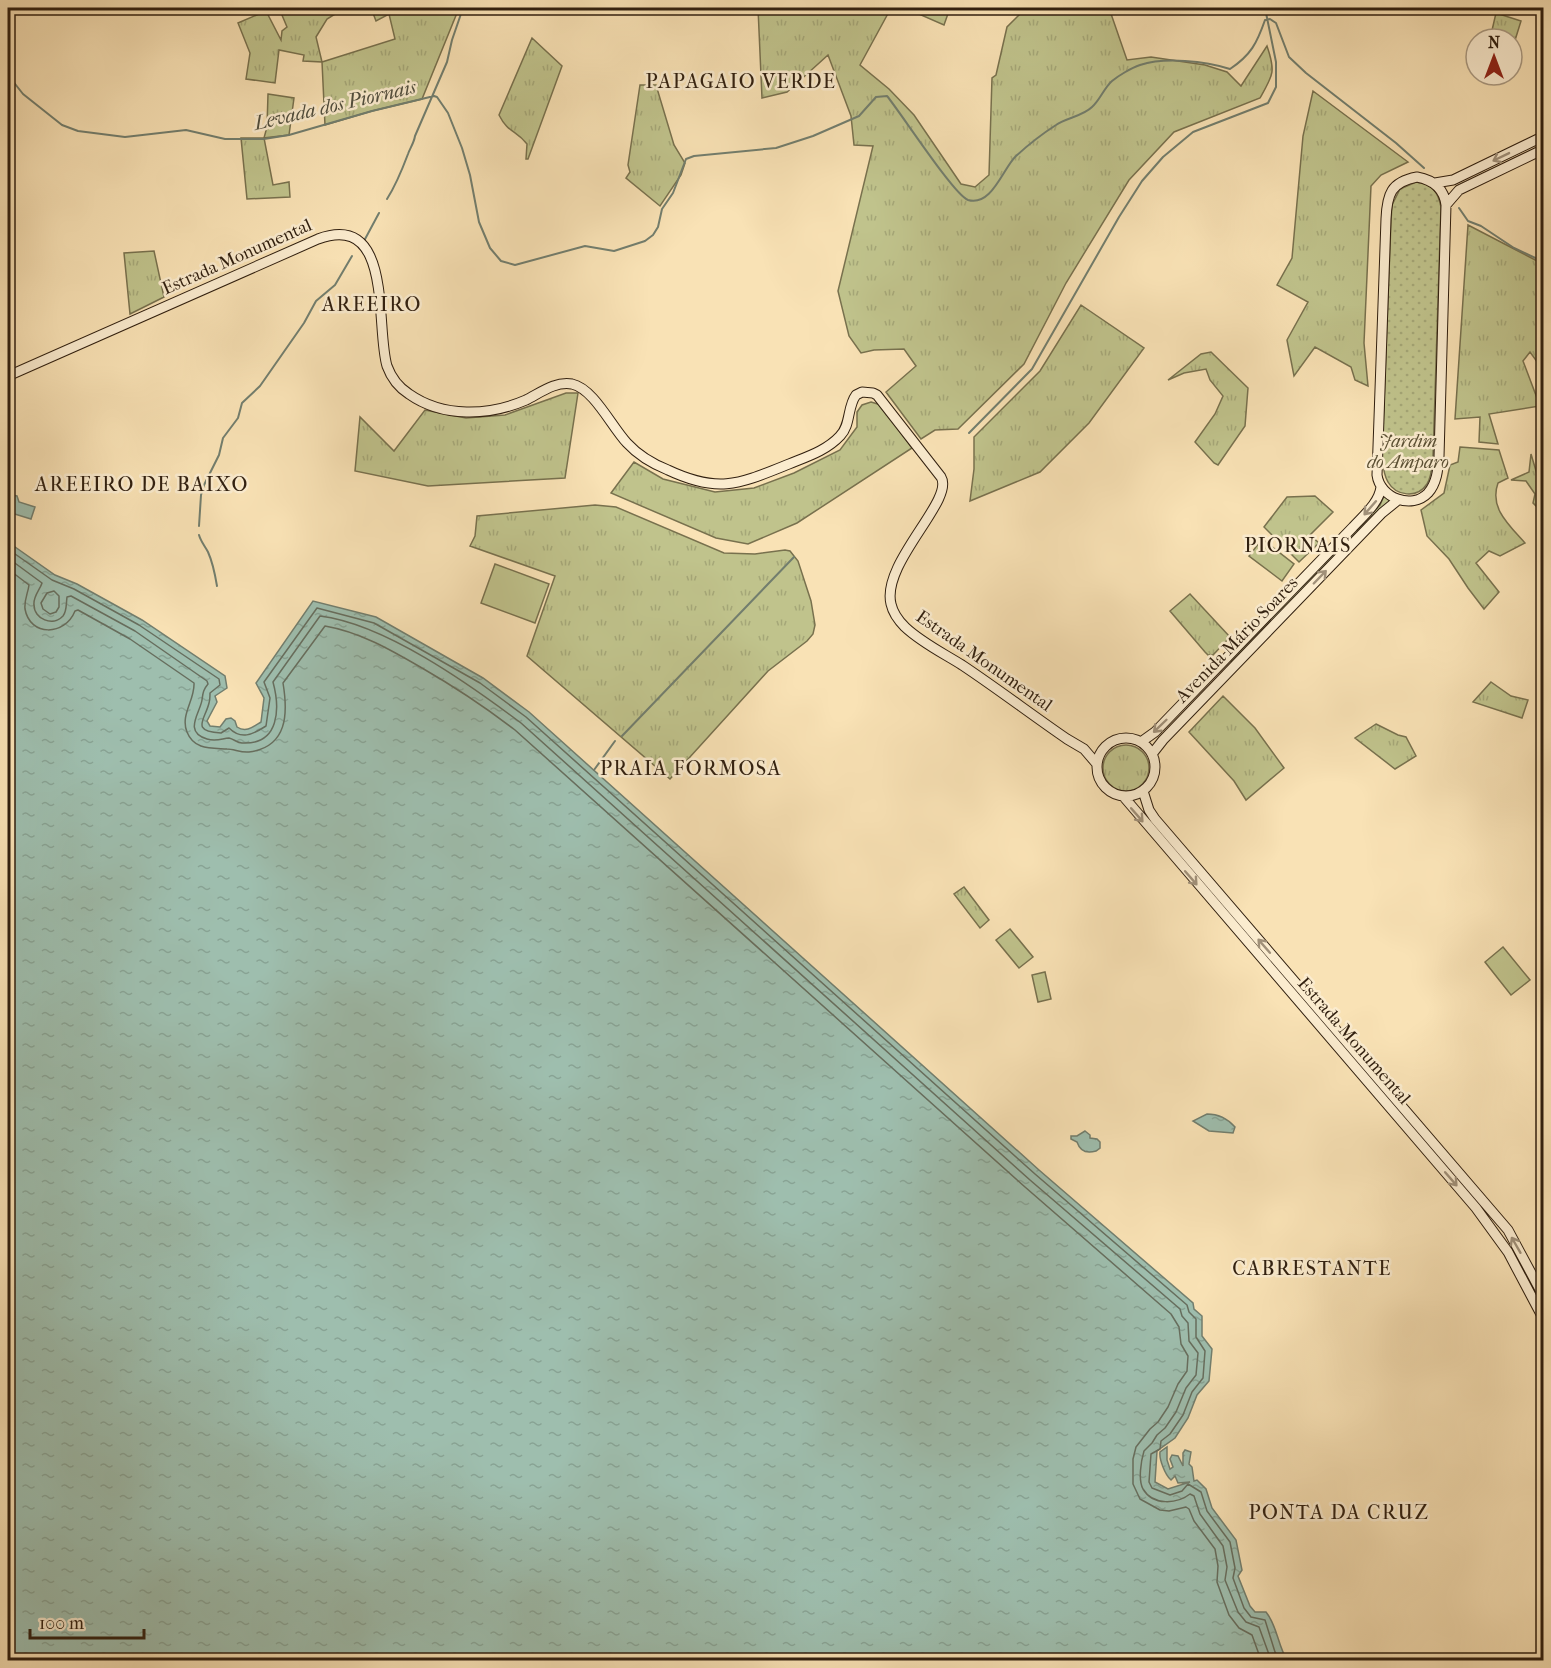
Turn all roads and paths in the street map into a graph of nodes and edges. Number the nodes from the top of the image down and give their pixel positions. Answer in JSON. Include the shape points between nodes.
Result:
{"nodes":[{"id":1,"x":1544,"y":136,"type":"edge"},
{"id":2,"x":1544,"y":149,"type":"edge"},
{"id":3,"x":1435,"y":183,"type":"junction"},
{"id":4,"x":1446,"y":205,"type":"junction"},
{"id":5,"x":8,"y":376,"type":"edge"},
{"id":6,"x":1381,"y":487,"type":"junction"},
{"id":7,"x":1398,"y":500,"type":"junction"},
{"id":8,"x":1141,"y":742,"type":"junction"},
{"id":9,"x":1103,"y":748,"type":"junction"},
{"id":10,"x":1084,"y":749,"type":"junction"},
{"id":11,"x":1152,"y":754,"type":"junction"},
{"id":12,"x":1096,"y":763,"type":"junction"},
{"id":13,"x":1143,"y":791,"type":"junction"},
{"id":14,"x":1123,"y":796,"type":"junction"},
{"id":15,"x":1544,"y":1296,"type":"edge"},
{"id":16,"x":1544,"y":1320,"type":"edge"}],
"edges":[{"from":1,"to":3,"type":"main road","one_way":true,"via":[[1453,180]]},
{"from":2,"to":4,"type":"main road","via":[[1459,190]]},
{"from":3,"to":4,"type":"main road","via":[[1444,194]]},
{"from":3,"to":6,"type":"main road","via":[[1417,177],[1402,182],[1392,190],[1386,207],[1377,467]]},
{"from":4,"to":7,"type":"main road","via":[[1436,477],[1425,496]]},
{"from":5,"to":10,"type":"main road","name":"Estrada Monumental","via":[[318,239],[341,235],[365,248],[374,263],[390,374],[410,395],[433,405],[481,413],[555,386],[572,384],[588,392],[628,445],[654,464],[683,478],[722,486],[744,482],[826,448],[842,434],[854,398],[862,392],[873,393],[904,428],[944,486],[891,582],[891,603],[896,615],[916,636]]},
{"from":6,"to":7,"type":"main road"},
{"from":6,"to":8,"type":"main road","name":"Avenida Mário Soares","one_way":true,"via":[[1374,505]]},
{"from":11,"to":7,"type":"main road","name":"Avenida Mário Soares","one_way":true},
{"from":8,"to":9,"type":"main road","via":[[1125,737]]},
{"from":8,"to":11,"type":"main road"},
{"from":9,"to":10,"type":"main road"},
{"from":9,"to":12,"type":"main road"},
{"from":10,"to":12,"type":"main road","name":"Estrada Monumental"},
{"from":11,"to":13,"type":"main road","via":[[1154,775]]},
{"from":12,"to":14,"type":"main road","via":[[1102,785]]},
{"from":13,"to":14,"type":"main road"},
{"from":15,"to":13,"type":"main road","name":"Estrada Monumental","one_way":true,"via":[[1508,1230],[1155,819]]},
{"from":14,"to":16,"type":"main road","name":"Estrada Monumental","one_way":true,"via":[[1476,1208],[1508,1252]]}]}
